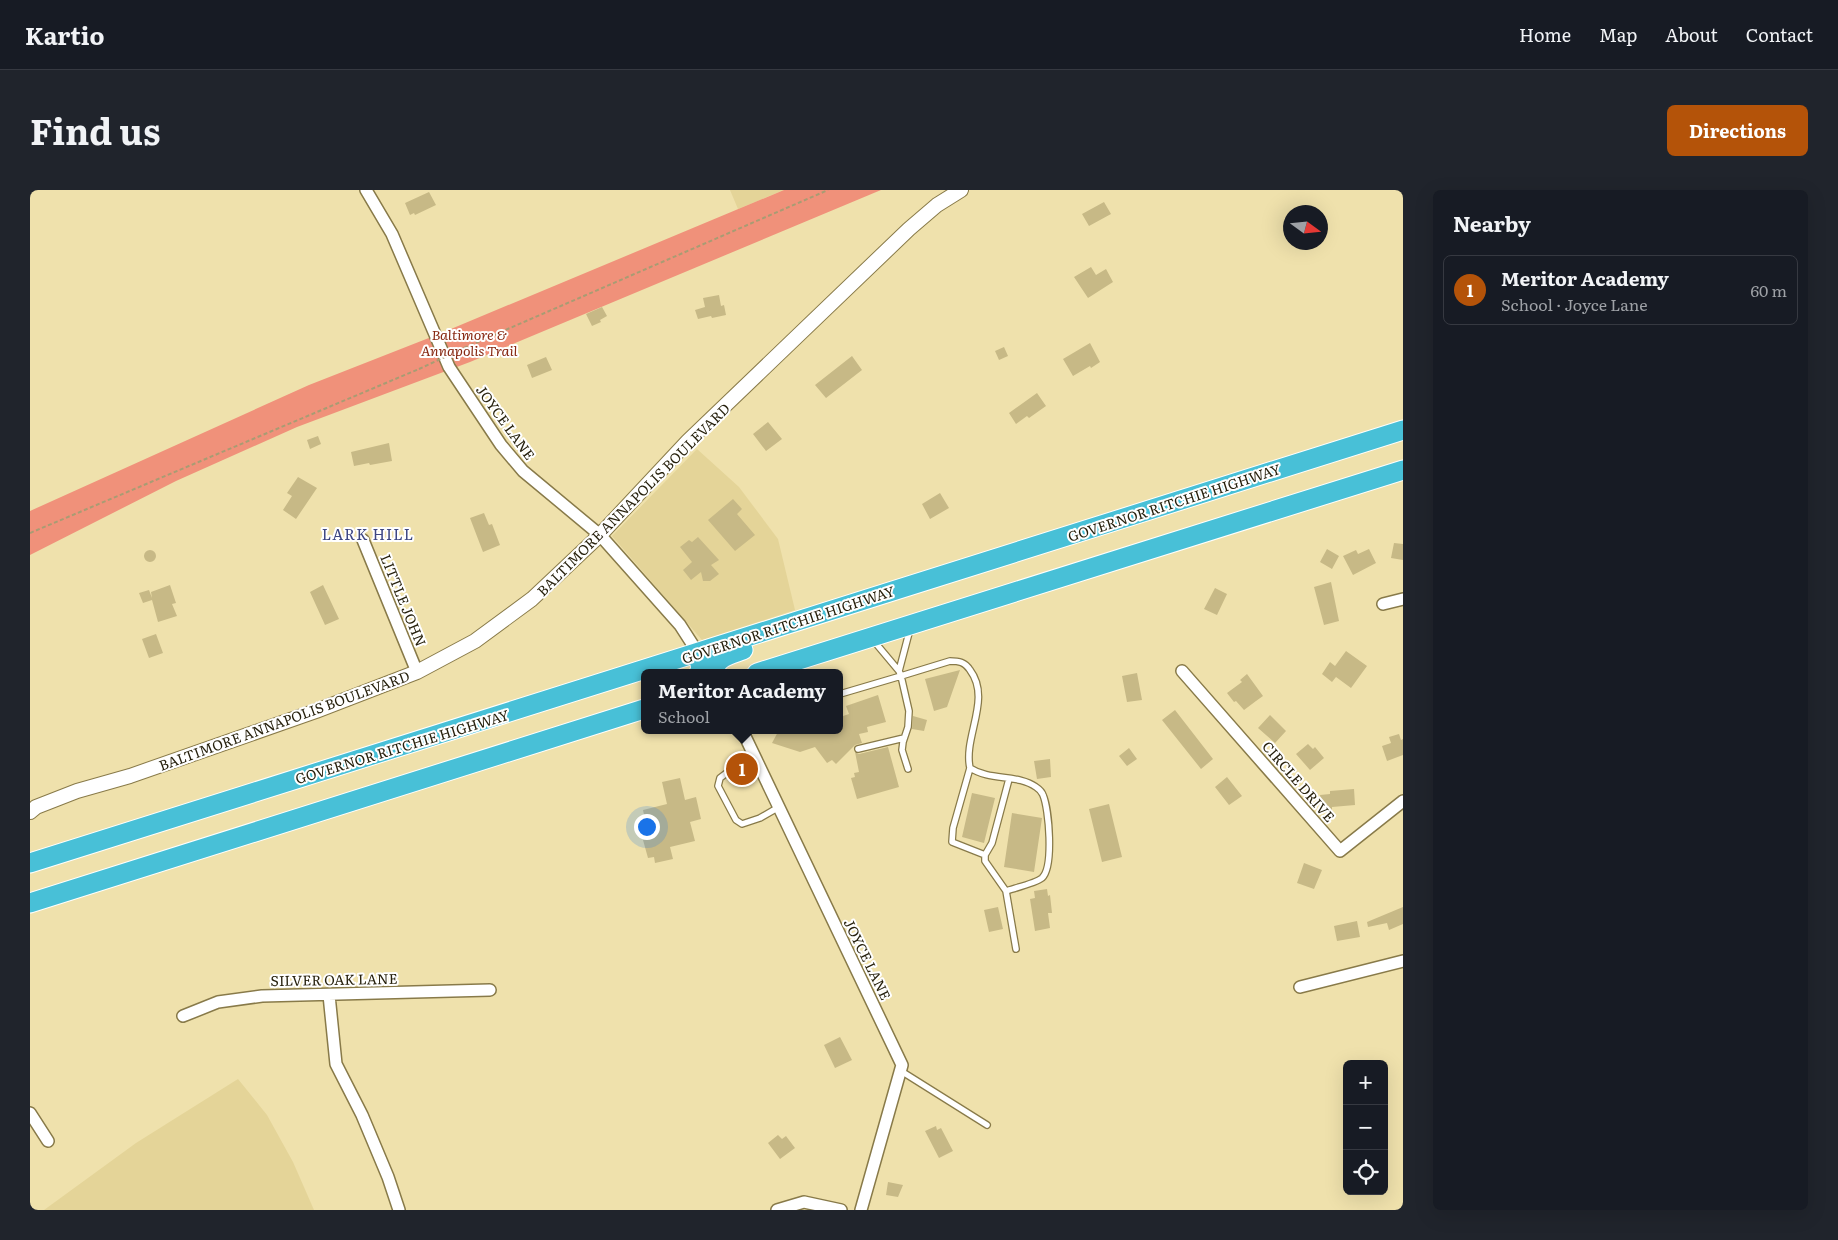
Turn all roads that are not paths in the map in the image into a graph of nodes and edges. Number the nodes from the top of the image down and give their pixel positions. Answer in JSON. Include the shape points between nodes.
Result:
{"nodes":[{"id":1,"x":366,"y":190,"type":"edge"},
{"id":2,"x":961,"y":190,"type":"edge"},
{"id":3,"x":1403,"y":430,"type":"edge"},
{"id":4,"x":1403,"y":470,"type":"edge"},
{"id":5,"x":600,"y":534,"type":"junction"},
{"id":6,"x":364,"y":540,"type":"dead end"},
{"id":7,"x":1403,"y":599,"type":"edge"},
{"id":8,"x":1383,"y":604,"type":"dead end"},
{"id":9,"x":808,"y":618,"type":"junction"},
{"id":10,"x":911,"y":626,"type":"junction"},
{"id":11,"x":872,"y":638,"type":"junction"},
{"id":12,"x":698,"y":653,"type":"junction"},
{"id":13,"x":647,"y":669,"type":"edge"},
{"id":14,"x":701,"y":669,"type":"edge"},
{"id":15,"x":714,"y":669,"type":"edge"},
{"id":16,"x":770,"y":669,"type":"edge"},
{"id":17,"x":641,"y":671,"type":"edge"},
{"id":18,"x":1182,"y":671,"type":"dead end"},
{"id":19,"x":417,"y":672,"type":"junction"},
{"id":20,"x":900,"y":674,"type":"junction"},
{"id":21,"x":843,"y":693,"type":"edge"},
{"id":22,"x":641,"y":710,"type":"edge"},
{"id":23,"x":744,"y":734,"type":"edge"},
{"id":24,"x":904,"y":738,"type":"junction"},
{"id":25,"x":858,"y":749,"type":"dead end"},
{"id":26,"x":756,"y":758,"type":"junction"},
{"id":27,"x":970,"y":768,"type":"junction"},
{"id":28,"x":908,"y":770,"type":"dead end"},
{"id":29,"x":1009,"y":779,"type":"junction"},
{"id":30,"x":1403,"y":800,"type":"edge"},
{"id":31,"x":779,"y":807,"type":"junction"},
{"id":32,"x":30,"y":812,"type":"edge"},
{"id":33,"x":985,"y":855,"type":"junction"},
{"id":34,"x":30,"y":863,"type":"edge"},
{"id":35,"x":1006,"y":891,"type":"junction"},
{"id":36,"x":30,"y":902,"type":"edge"},
{"id":37,"x":1016,"y":949,"type":"dead end"},
{"id":38,"x":1403,"y":961,"type":"edge"},
{"id":39,"x":1300,"y":987,"type":"dead end"},
{"id":40,"x":490,"y":990,"type":"dead end"},
{"id":41,"x":329,"y":994,"type":"junction"},
{"id":42,"x":182,"y":1016,"type":"dead end"},
{"id":43,"x":901,"y":1071,"type":"junction"},
{"id":44,"x":32,"y":1119,"type":"edge"},
{"id":45,"x":987,"y":1125,"type":"dead end"},
{"id":46,"x":48,"y":1142,"type":"dead end"},
{"id":47,"x":399,"y":1210,"type":"edge"},
{"id":48,"x":778,"y":1210,"type":"edge"},
{"id":49,"x":840,"y":1210,"type":"edge"},
{"id":50,"x":860,"y":1210,"type":"edge"}],
"edges":[{"from":1,"to":5,"type":"street","name":"JOYCE LANE","via":[[392,234],[449,368],[523,471]]},
{"from":2,"to":5,"type":"street","name":"BALTIMORE ANNAPOLIS BOULEVARD","via":[[937,205],[902,236],[688,441]]},
{"from":3,"to":9,"type":"highway","name":"GOVERNOR RITCHIE HIGHWAY"},
{"from":4,"to":10,"type":"highway"},
{"from":5,"to":12,"type":"street","name":"JOYCE LANE","via":[[680,625]]},
{"from":5,"to":19,"type":"street","name":"BALTIMORE ANNAPOLIS BOULEVARD","via":[[532,599],[475,641]]},
{"from":6,"to":19,"type":"street","name":"LITTLE JOHN"},
{"from":7,"to":8,"type":"street"},
{"from":9,"to":12,"type":"highway","name":"GOVERNOR RITCHIE HIGHWAY"},
{"from":9,"to":15,"type":"highway","via":[[778,638],[722,658]]},
{"from":10,"to":11,"type":"highway"},
{"from":10,"to":20,"type":"lane"},
{"from":11,"to":16,"type":"highway"},
{"from":11,"to":20,"type":"lane"},
{"from":12,"to":13,"type":"highway","name":"GOVERNOR RITCHIE HIGHWAY"},
{"from":12,"to":14,"type":"highway"},
{"from":17,"to":34,"type":"highway","name":"GOVERNOR RITCHIE HIGHWAY"},
{"from":18,"to":30,"type":"street","name":"CIRCLE DRIVE","via":[[1340,851]]},
{"from":19,"to":32,"type":"street","name":"BALTIMORE ANNAPOLIS BOULEVARD","via":[[307,715],[130,776],[76,791]]},
{"from":20,"to":21,"type":"lane"},
{"from":20,"to":24,"type":"lane","via":[[909,711]]},
{"from":20,"to":27,"type":"lane","via":[[958,661],[975,676],[979,689]]},
{"from":22,"to":36,"type":"highway"},
{"from":23,"to":26,"type":"street","name":"JOYCE LANE"},
{"from":24,"to":25,"type":"lane"},
{"from":24,"to":28,"type":"lane","via":[[902,750]]},
{"from":26,"to":31,"type":"street","name":"JOYCE LANE"},
{"from":26,"to":31,"type":"lane","via":[[728,772],[720,778],[718,786],[736,820],[742,824]]},
{"from":27,"to":29,"type":"lane"},
{"from":27,"to":33,"type":"lane","via":[[952,842]]},
{"from":29,"to":33,"type":"lane","via":[[992,843]]},
{"from":29,"to":35,"type":"lane","via":[[1028,783],[1042,793],[1048,815],[1049,859],[1041,878]]},
{"from":31,"to":43,"type":"street","name":"JOYCE LANE","via":[[902,1065]]},
{"from":33,"to":35,"type":"lane","via":[[985,861]]},
{"from":35,"to":37,"type":"lane"},
{"from":38,"to":39,"type":"street"},
{"from":40,"to":41,"type":"street","name":"SILVER OAK LANE"},
{"from":41,"to":42,"type":"street","name":"SILVER OAK LANE","via":[[262,996],[218,1002]]},
{"from":41,"to":47,"type":"street","via":[[336,1064],[362,1115]]},
{"from":43,"to":45,"type":"lane"},
{"from":43,"to":50,"type":"street"},
{"from":44,"to":46,"type":"street"},
{"from":48,"to":49,"type":"street","via":[[804,1202]]}]}
